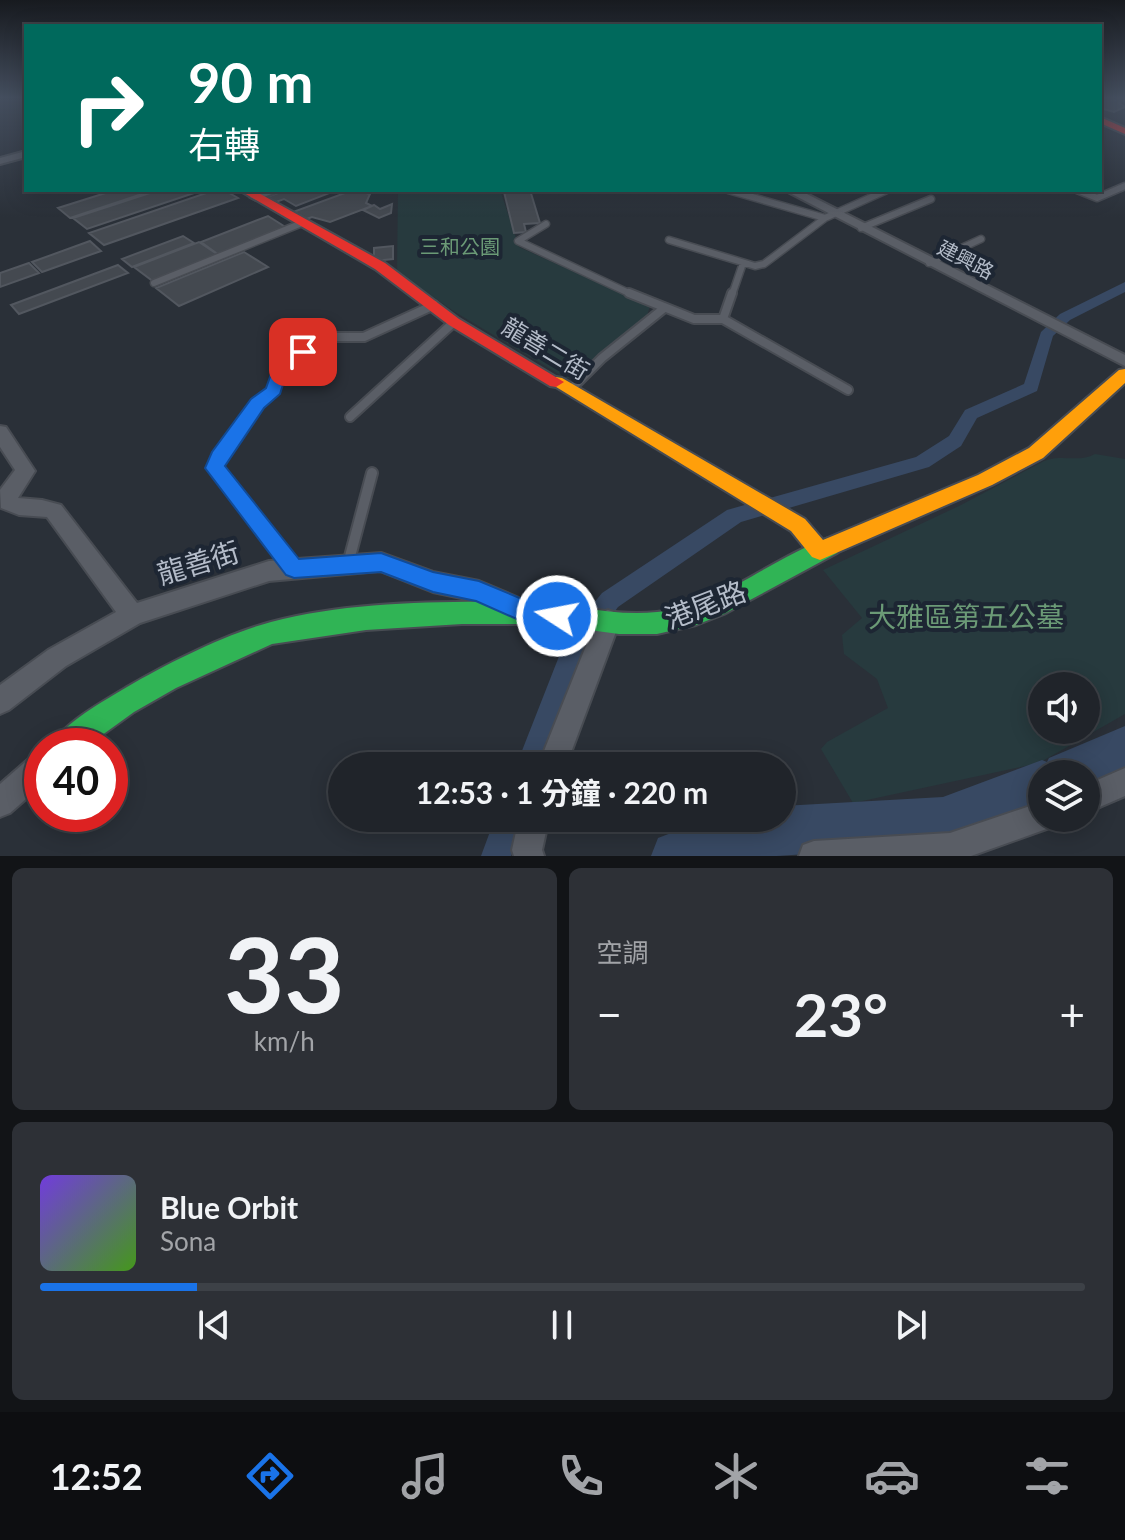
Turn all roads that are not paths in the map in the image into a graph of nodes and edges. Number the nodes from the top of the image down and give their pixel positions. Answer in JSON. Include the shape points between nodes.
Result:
{"nodes":[{"id":1,"x":24,"y":155,"type":"edge"},
{"id":2,"x":0,"y":161,"type":"edge"},
{"id":3,"x":1125,"y":186,"type":"edge"},
{"id":4,"x":736,"y":192,"type":"edge"},
{"id":5,"x":793,"y":192,"type":"edge"},
{"id":6,"x":881,"y":192,"type":"edge"},
{"id":7,"x":1082,"y":192,"type":"edge"},
{"id":8,"x":251,"y":193,"type":"edge"},
{"id":9,"x":931,"y":199,"type":"dead end"},
{"id":10,"x":831,"y":216,"type":"junction"},
{"id":11,"x":302,"y":223,"type":"junction"},
{"id":12,"x":546,"y":224,"type":"dead end"},
{"id":13,"x":861,"y":228,"type":"junction"},
{"id":14,"x":981,"y":239,"type":"dead end"},
{"id":15,"x":669,"y":240,"type":"dead end"},
{"id":16,"x":743,"y":263,"type":"junction"},
{"id":17,"x":929,"y":263,"type":"junction"},
{"id":18,"x":154,"y":283,"type":"dead end"},
{"id":19,"x":436,"y":304,"type":"junction"},
{"id":20,"x":663,"y":309,"type":"junction"},
{"id":21,"x":723,"y":319,"type":"junction"},
{"id":22,"x":454,"y":322,"type":"junction"},
{"id":23,"x":1125,"y":361,"type":"edge"},
{"id":24,"x":1125,"y":374,"type":"edge"},
{"id":25,"x":570,"y":390,"type":"junction"},
{"id":26,"x":848,"y":390,"type":"dead end"},
{"id":27,"x":350,"y":417,"type":"dead end"},
{"id":28,"x":0,"y":432,"type":"edge"},
{"id":29,"x":372,"y":473,"type":"dead end"},
{"id":30,"x":820,"y":551,"type":"junction"},
{"id":31,"x":348,"y":564,"type":"junction"},
{"id":32,"x":294,"y":569,"type":"junction"},
{"id":33,"x":528,"y":613,"type":"junction"},
{"id":34,"x":132,"y":615,"type":"junction"},
{"id":35,"x":599,"y":621,"type":"junction"},
{"id":36,"x":0,"y":701,"type":"edge"},
{"id":37,"x":87,"y":728,"type":"edge"},
{"id":38,"x":557,"y":752,"type":"edge"},
{"id":39,"x":24,"y":782,"type":"edge"},
{"id":40,"x":1125,"y":782,"type":"edge"},
{"id":41,"x":1100,"y":793,"type":"edge"},
{"id":42,"x":0,"y":803,"type":"edge"},
{"id":43,"x":1028,"y":822,"type":"edge"},
{"id":44,"x":531,"y":832,"type":"edge"},
{"id":45,"x":529,"y":856,"type":"edge"},
{"id":46,"x":814,"y":856,"type":"edge"}],
"edges":[{"from":1,"to":2,"type":"street"},
{"from":3,"to":7,"type":"lane","via":[[1097,198]]},
{"from":4,"to":10,"type":"lane"},
{"from":5,"to":10,"type":"street","name":"建興路"},
{"from":6,"to":10,"type":"lane"},
{"from":8,"to":11,"type":"street","name":"龍善二街"},
{"from":9,"to":13,"type":"lane"},
{"from":10,"to":13,"type":"street","name":"建興路"},
{"from":10,"to":16,"type":"lane","via":[[764,264]]},
{"from":11,"to":18,"type":"lane"},
{"from":11,"to":19,"type":"street","name":"龍善二街"},
{"from":12,"to":20,"type":"lane","via":[[518,241]]},
{"from":13,"to":17,"type":"street","name":"建興路"},
{"from":14,"to":17,"type":"lane"},
{"from":15,"to":16,"type":"lane"},
{"from":16,"to":21,"type":"lane"},
{"from":17,"to":23,"type":"street","name":"建興路"},
{"from":19,"to":22,"type":"street","name":"龍善二街"},
{"from":19,"to":32,"type":"lane","via":[[364,337],[325,337],[281,367],[274,390],[219,457],[215,468]]},
{"from":20,"to":21,"type":"lane","via":[[694,319]]},
{"from":20,"to":25,"type":"lane"},
{"from":21,"to":26,"type":"lane"},
{"from":22,"to":25,"type":"street","name":"龍善二街"},
{"from":22,"to":27,"type":"lane"},
{"from":24,"to":30,"type":"street","name":"港尾路","via":[[1036,453]]},
{"from":25,"to":30,"type":"street","name":"龍善二街","via":[[798,525]]},
{"from":28,"to":34,"type":"street","via":[[25,471],[8,502],[54,511]]},
{"from":29,"to":31,"type":"lane"},
{"from":30,"to":35,"type":"street","name":"港尾路","via":[[676,620],[642,625]]},
{"from":31,"to":32,"type":"street","name":"龍善街"},
{"from":31,"to":33,"type":"street","name":"龍善街","via":[[381,562],[433,582],[479,591]]},
{"from":32,"to":34,"type":"street","name":"龍善街","via":[[269,571]]},
{"from":33,"to":35,"type":"street","name":"港尾路"},
{"from":33,"to":37,"type":"street","name":"港尾路","via":[[363,618],[269,634],[147,689]]},
{"from":34,"to":36,"type":"street","name":"龍善街","via":[[57,658]]},
{"from":35,"to":38,"type":"street"},
{"from":39,"to":42,"type":"street"},
{"from":40,"to":41,"type":"street"},
{"from":43,"to":46,"type":"street","via":[[950,848]]},
{"from":44,"to":45,"type":"street"}]}
